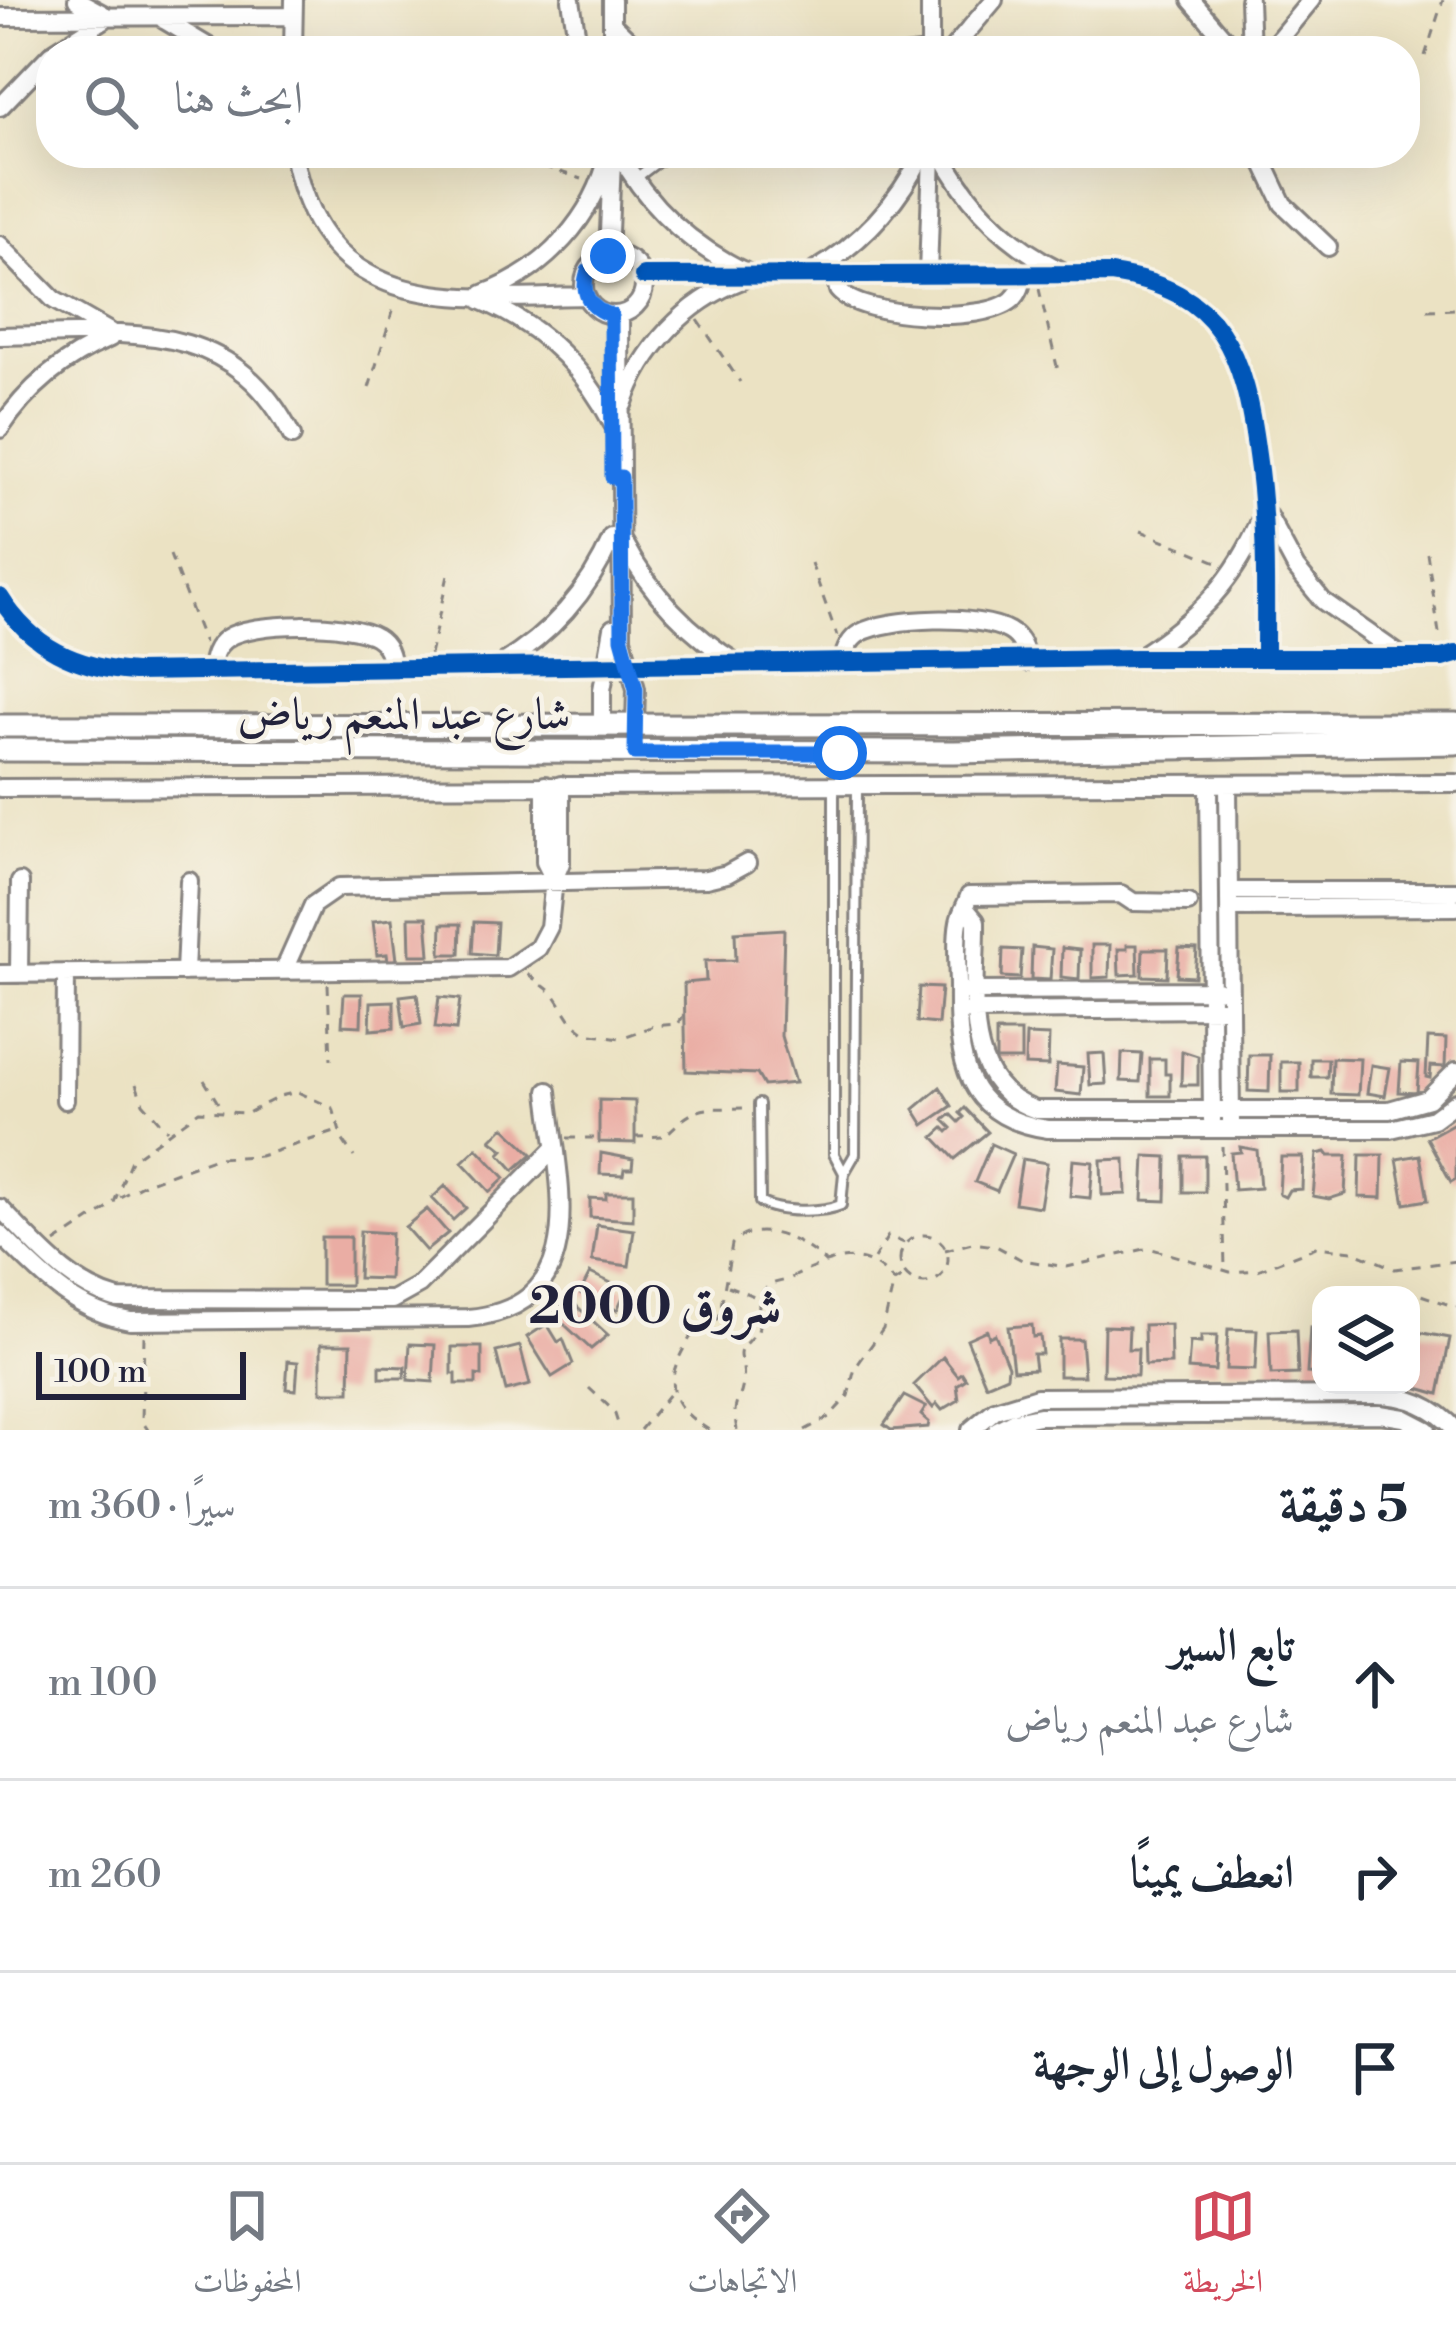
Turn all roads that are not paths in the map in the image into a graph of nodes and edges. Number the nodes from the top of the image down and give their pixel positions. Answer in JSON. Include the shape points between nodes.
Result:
{"nodes":[{"id":1,"x":76,"y":0,"type":"edge"},
{"id":2,"x":188,"y":0,"type":"edge"},
{"id":3,"x":571,"y":0,"type":"edge"},
{"id":4,"x":930,"y":0,"type":"edge"},
{"id":5,"x":994,"y":0,"type":"edge"},
{"id":6,"x":1191,"y":0,"type":"edge"},
{"id":7,"x":1250,"y":0,"type":"edge"},
{"id":8,"x":1311,"y":0,"type":"edge"},
{"id":9,"x":294,"y":8,"type":"edge"},
{"id":10,"x":612,"y":9,"type":"edge"},
{"id":11,"x":158,"y":16,"type":"junction"},
{"id":12,"x":0,"y":17,"type":"edge"},
{"id":13,"x":109,"y":17,"type":"junction"},
{"id":14,"x":79,"y":36,"type":"edge"},
{"id":15,"x":191,"y":36,"type":"edge"},
{"id":16,"x":577,"y":36,"type":"edge"},
{"id":17,"x":634,"y":36,"type":"edge"},
{"id":18,"x":930,"y":36,"type":"edge"},
{"id":19,"x":963,"y":36,"type":"edge"},
{"id":20,"x":1222,"y":36,"type":"edge"},
{"id":21,"x":1251,"y":36,"type":"edge"},
{"id":22,"x":1281,"y":36,"type":"edge"},
{"id":23,"x":36,"y":70,"type":"edge"},
{"id":24,"x":0,"y":107,"type":"edge"},
{"id":25,"x":297,"y":168,"type":"edge"},
{"id":26,"x":610,"y":168,"type":"edge"},
{"id":27,"x":625,"y":168,"type":"edge"},
{"id":28,"x":649,"y":168,"type":"edge"},
{"id":29,"x":923,"y":168,"type":"edge"},
{"id":30,"x":931,"y":168,"type":"edge"},
{"id":31,"x":941,"y":168,"type":"edge"},
{"id":32,"x":1266,"y":168,"type":"edge"},
{"id":33,"x":634,"y":179,"type":"junction"},
{"id":34,"x":606,"y":190,"type":"junction"},
{"id":35,"x":0,"y":245,"type":"edge"},
{"id":36,"x":1328,"y":247,"type":"dead end"},
{"id":37,"x":614,"y":256,"type":"junction"},
{"id":38,"x":1029,"y":274,"type":"junction"},
{"id":39,"x":1069,"y":274,"type":"junction"},
{"id":40,"x":754,"y":275,"type":"junction"},
{"id":41,"x":807,"y":275,"type":"junction"},
{"id":42,"x":835,"y":275,"type":"junction"},
{"id":43,"x":932,"y":275,"type":"junction"},
{"id":44,"x":643,"y":276,"type":"junction"},
{"id":45,"x":586,"y":296,"type":"junction"},
{"id":46,"x":473,"y":298,"type":"junction"},
{"id":47,"x":615,"y":315,"type":"junction"},
{"id":48,"x":116,"y":335,"type":"junction"},
{"id":49,"x":0,"y":336,"type":"edge"},
{"id":50,"x":616,"y":419,"type":"junction"},
{"id":51,"x":0,"y":429,"type":"edge"},
{"id":52,"x":292,"y":436,"type":"dead end"},
{"id":53,"x":1265,"y":510,"type":"junction"},
{"id":54,"x":617,"y":538,"type":"junction"},
{"id":55,"x":0,"y":597,"type":"edge"},
{"id":56,"x":1403,"y":656,"type":"junction"},
{"id":57,"x":1449,"y":656,"type":"edge"},
{"id":58,"x":1137,"y":658,"type":"junction"},
{"id":59,"x":1265,"y":658,"type":"junction"},
{"id":60,"x":843,"y":660,"type":"junction"},
{"id":61,"x":1027,"y":662,"type":"junction"},
{"id":62,"x":741,"y":665,"type":"junction"},
{"id":63,"x":211,"y":667,"type":"junction"},
{"id":64,"x":607,"y":667,"type":"junction"},
{"id":65,"x":630,"y":667,"type":"junction"},
{"id":66,"x":495,"y":668,"type":"junction"},
{"id":67,"x":392,"y":669,"type":"junction"},
{"id":68,"x":1456,"y":724,"type":"edge"},
{"id":69,"x":602,"y":725,"type":"junction"},
{"id":70,"x":635,"y":725,"type":"junction"},
{"id":71,"x":0,"y":726,"type":"edge"},
{"id":72,"x":1456,"y":743,"type":"edge"},
{"id":73,"x":0,"y":749,"type":"edge"},
{"id":74,"x":604,"y":753,"type":"junction"},
{"id":75,"x":635,"y":753,"type":"junction"},
{"id":76,"x":1456,"y":783,"type":"edge"},
{"id":77,"x":553,"y":785,"type":"junction"},
{"id":78,"x":834,"y":785,"type":"junction"},
{"id":79,"x":857,"y":785,"type":"junction"},
{"id":80,"x":1219,"y":785,"type":"junction"},
{"id":81,"x":0,"y":788,"type":"edge"},
{"id":82,"x":747,"y":862,"type":"dead end"},
{"id":83,"x":554,"y":880,"type":"junction"},
{"id":84,"x":188,"y":881,"type":"dead end"},
{"id":85,"x":20,"y":882,"type":"dead end"},
{"id":86,"x":1456,"y":891,"type":"edge"},
{"id":87,"x":1229,"y":900,"type":"junction"},
{"id":88,"x":1188,"y":903,"type":"dead end"},
{"id":89,"x":1456,"y":908,"type":"edge"},
{"id":90,"x":284,"y":970,"type":"junction"},
{"id":91,"x":185,"y":972,"type":"junction"},
{"id":92,"x":66,"y":973,"type":"junction"},
{"id":93,"x":9,"y":974,"type":"edge"},
{"id":94,"x":968,"y":991,"type":"junction"},
{"id":95,"x":1220,"y":1000,"type":"junction"},
{"id":96,"x":958,"y":1011,"type":"junction"},
{"id":97,"x":977,"y":1011,"type":"junction"},
{"id":98,"x":1456,"y":1071,"type":"edge"},
{"id":99,"x":548,"y":1091,"type":"dead end"},
{"id":100,"x":65,"y":1100,"type":"dead end"},
{"id":101,"x":1456,"y":1102,"type":"edge"},
{"id":102,"x":758,"y":1106,"type":"road end"},
{"id":103,"x":1221,"y":1122,"type":"junction"},
{"id":104,"x":554,"y":1143,"type":"junction"},
{"id":105,"x":844,"y":1173,"type":"junction"},
{"id":106,"x":0,"y":1208,"type":"edge"},
{"id":107,"x":0,"y":1234,"type":"edge"},
{"id":108,"x":355,"y":1310,"type":"junction"},
{"id":109,"x":1202,"y":1413,"type":"edge"},
{"id":110,"x":1223,"y":1413,"type":"edge"},
{"id":111,"x":971,"y":1430,"type":"edge"},
{"id":112,"x":997,"y":1430,"type":"edge"},
{"id":113,"x":1427,"y":1430,"type":"edge"},
{"id":114,"x":1456,"y":1430,"type":"edge"}],
"edges":[{"from":1,"to":13,"type":"street"},
{"from":2,"to":11,"type":"street"},
{"from":3,"to":16,"type":"street"},
{"from":4,"to":18,"type":"street"},
{"from":5,"to":19,"type":"street"},
{"from":6,"to":20,"type":"street"},
{"from":7,"to":21,"type":"street"},
{"from":8,"to":22,"type":"street"},
{"from":9,"to":11,"type":"street"},
{"from":10,"to":17,"type":"lane"},
{"from":11,"to":13,"type":"street"},
{"from":11,"to":15,"type":"street"},
{"from":12,"to":13,"type":"street"},
{"from":13,"to":14,"type":"street"},
{"from":23,"to":24,"type":"street"},
{"from":25,"to":46,"type":"street","via":[[306,202],[354,264],[400,289]]},
{"from":26,"to":34,"type":"street"},
{"from":27,"to":33,"type":"street"},
{"from":28,"to":33,"type":"lane"},
{"from":29,"to":41,"type":"street","via":[[848,249]]},
{"from":30,"to":43,"type":"street"},
{"from":31,"to":39,"type":"street","via":[[994,226]]},
{"from":32,"to":36,"type":"street","via":[[1283,204]]},
{"from":33,"to":40,"type":"street","via":[[696,243]]},
{"from":34,"to":37,"type":"street","via":[[617,205]]},
{"from":34,"to":46,"type":"street","via":[[539,263]]},
{"from":35,"to":48,"type":"street","via":[[55,301]]},
{"from":37,"to":44,"type":"street","via":[[634,262]]},
{"from":37,"to":45,"type":"street","via":[[588,271]]},
{"from":38,"to":39,"type":"street"},
{"from":38,"to":42,"type":"street","via":[[1004,305],[930,314],[856,304],[838,290]]},
{"from":38,"to":43,"type":"street"},
{"from":39,"to":53,"type":"street","via":[[1160,285],[1219,330],[1246,386]]},
{"from":40,"to":41,"type":"street"},
{"from":40,"to":44,"type":"street"},
{"from":40,"to":50,"type":"street","via":[[671,326]]},
{"from":41,"to":42,"type":"street"},
{"from":42,"to":43,"type":"street"},
{"from":44,"to":47,"type":"street","via":[[640,301]]},
{"from":45,"to":46,"type":"street"},
{"from":45,"to":47,"type":"street"},
{"from":46,"to":50,"type":"street","via":[[556,346]]},
{"from":47,"to":50,"type":"street"},
{"from":48,"to":49,"type":"street"},
{"from":48,"to":51,"type":"street","via":[[54,370]]},
{"from":48,"to":52,"type":"street","via":[[170,337],[221,356],[264,390]]},
{"from":50,"to":54,"type":"street"},
{"from":53,"to":56,"type":"street","via":[[1323,602]]},
{"from":53,"to":58,"type":"street","via":[[1236,570],[1195,618]]},
{"from":53,"to":59,"type":"street"},
{"from":54,"to":62,"type":"street","via":[[662,602]]},
{"from":54,"to":64,"type":"street"},
{"from":54,"to":65,"type":"street"},
{"from":54,"to":66,"type":"street","via":[[574,604]]},
{"from":55,"to":63,"type":"street","via":[[30,635],[78,663],[134,672]]},
{"from":56,"to":57,"type":"street"},
{"from":56,"to":59,"type":"street"},
{"from":58,"to":59,"type":"street"},
{"from":58,"to":61,"type":"street"},
{"from":60,"to":61,"type":"street"},
{"from":60,"to":61,"type":"street","via":[[863,631],[945,620],[1008,631]]},
{"from":60,"to":62,"type":"street"},
{"from":62,"to":65,"type":"street"},
{"from":63,"to":67,"type":"street"},
{"from":63,"to":67,"type":"street","via":[[231,635],[312,626],[375,636]]},
{"from":64,"to":65,"type":"street"},
{"from":64,"to":66,"type":"street"},
{"from":64,"to":69,"type":"street"},
{"from":65,"to":70,"type":"street"},
{"from":66,"to":67,"type":"street"},
{"from":68,"to":70,"type":"street","name":"شارع عبد المنعم رياض"},
{"from":69,"to":70,"type":"street","name":"شارع عبد المنعم رياض"},
{"from":69,"to":71,"type":"street","name":"شارع عبد المنعم رياض"},
{"from":69,"to":74,"type":"street"},
{"from":70,"to":75,"type":"street"},
{"from":72,"to":75,"type":"street","name":"شارع عبد المنعم رياض"},
{"from":73,"to":74,"type":"street","name":"شارع عبد المنعم رياض"},
{"from":74,"to":75,"type":"street","name":"شارع عبد المنعم رياض"},
{"from":76,"to":80,"type":"street"},
{"from":77,"to":78,"type":"street"},
{"from":77,"to":81,"type":"street"},
{"from":77,"to":83,"type":"street","via":[[561,863]]},
{"from":78,"to":79,"type":"street"},
{"from":78,"to":105,"type":"lane","via":[[834,1154]]},
{"from":79,"to":80,"type":"street"},
{"from":79,"to":105,"type":"lane","via":[[855,1154]]},
{"from":80,"to":87,"type":"street"},
{"from":80,"to":95,"type":"street"},
{"from":82,"to":83,"type":"street","via":[[706,880]]},
{"from":83,"to":90,"type":"street","via":[[339,886],[313,905]]},
{"from":83,"to":90,"type":"street","via":[[550,927],[519,964],[496,971]]},
{"from":84,"to":91,"type":"street"},
{"from":85,"to":93,"type":"street"},
{"from":86,"to":87,"type":"street"},
{"from":87,"to":89,"type":"street"},
{"from":87,"to":95,"type":"street"},
{"from":88,"to":94,"type":"street","via":[[1133,902],[1121,894],[974,895],[966,908],[976,921]]},
{"from":90,"to":91,"type":"street"},
{"from":91,"to":92,"type":"street"},
{"from":92,"to":93,"type":"street"},
{"from":92,"to":100,"type":"street"},
{"from":94,"to":95,"type":"street"},
{"from":94,"to":96,"type":"street"},
{"from":94,"to":97,"type":"street"},
{"from":95,"to":97,"type":"street"},
{"from":95,"to":103,"type":"street"},
{"from":96,"to":97,"type":"street"},
{"from":96,"to":103,"type":"street","via":[[969,1080],[1017,1122],[1048,1129]]},
{"from":97,"to":103,"type":"street","via":[[987,1073],[1024,1106]]},
{"from":98,"to":103,"type":"street","via":[[1428,1099],[1402,1108]]},
{"from":99,"to":104,"type":"street"},
{"from":101,"to":103,"type":"street","via":[[1406,1128]]},
{"from":102,"to":105,"type":"lane","via":[[763,1205],[838,1207]]},
{"from":104,"to":108,"type":"street","via":[[411,1292]]},
{"from":104,"to":108,"type":"street","via":[[561,1237],[538,1289],[483,1316]]},
{"from":106,"to":108,"type":"street","via":[[83,1286],[130,1301]]},
{"from":107,"to":108,"type":"street","via":[[75,1303],[101,1314],[144,1322]]},
{"from":109,"to":110,"type":"street"},
{"from":109,"to":111,"type":"street","via":[[1022,1399]]},
{"from":109,"to":112,"type":"street","via":[[1039,1415]]},
{"from":110,"to":113,"type":"street","via":[[1392,1415]]},
{"from":110,"to":114,"type":"street","via":[[1389,1395],[1426,1406]]}]}
